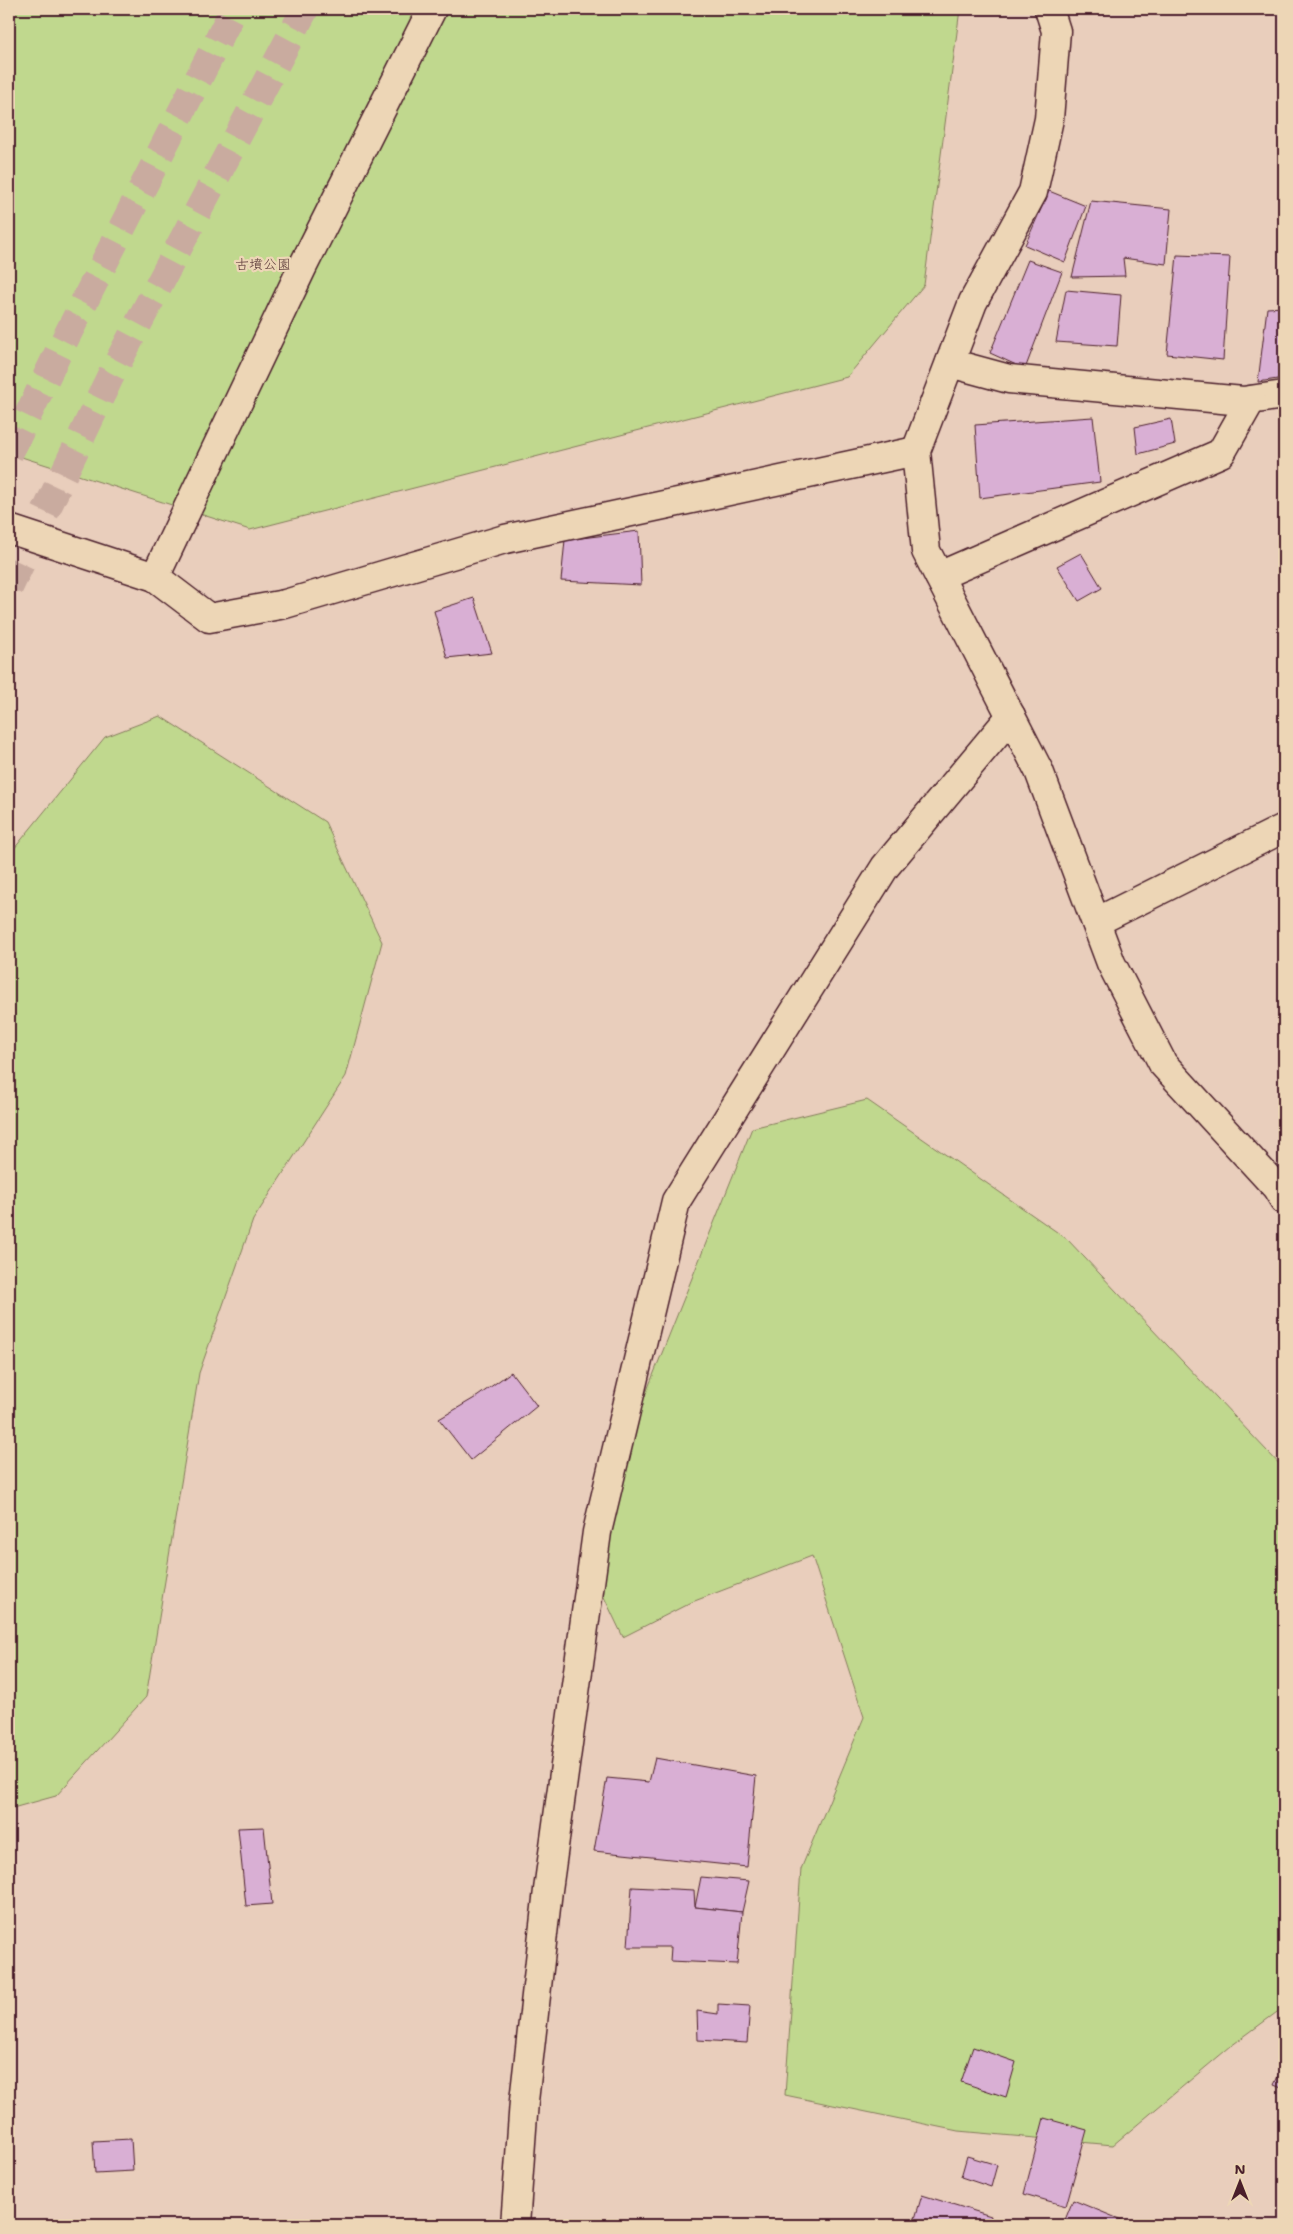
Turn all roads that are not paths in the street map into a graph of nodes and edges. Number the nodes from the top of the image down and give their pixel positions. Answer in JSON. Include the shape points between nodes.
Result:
{"nodes":[{"id":1,"x":432,"y":9,"type":"edge"},
{"id":2,"x":1049,"y":9,"type":"edge"},
{"id":3,"x":950,"y":363,"type":"junction"},
{"id":4,"x":1284,"y":395,"type":"edge"},
{"id":5,"x":1251,"y":400,"type":"junction"},
{"id":6,"x":916,"y":451,"type":"junction"},
{"id":7,"x":9,"y":529,"type":"edge"},
{"id":8,"x":939,"y":576,"type":"junction"},
{"id":9,"x":155,"y":577,"type":"junction"},
{"id":10,"x":1011,"y":716,"type":"junction"},
{"id":11,"x":1284,"y":828,"type":"edge"},
{"id":12,"x":1096,"y":922,"type":"junction"},
{"id":13,"x":1284,"y":1200,"type":"edge"},
{"id":14,"x":515,"y":2225,"type":"edge"}],
"edges":[{"from":1,"to":9,"type":"street","via":[[302,268]]},
{"from":2,"to":3,"type":"street","via":[[1056,31],[1049,119],[1033,192],[973,302]]},
{"from":3,"to":5,"type":"street","via":[[1009,378],[1243,402]]},
{"from":3,"to":6,"type":"street"},
{"from":4,"to":5,"type":"street"},
{"from":5,"to":8,"type":"street","via":[[1221,453]]},
{"from":6,"to":8,"type":"street","via":[[926,551]]},
{"from":6,"to":9,"type":"street","via":[[505,539],[285,604],[209,618]]},
{"from":7,"to":9,"type":"street"},
{"from":8,"to":10,"type":"street"},
{"from":10,"to":12,"type":"street","via":[[1039,770]]},
{"from":10,"to":14,"type":"street","via":[[885,867],[676,1201],[597,1532],[548,1890],[524,2101]]},
{"from":11,"to":12,"type":"street"},
{"from":12,"to":13,"type":"street","via":[[1111,963],[1163,1064],[1276,1187]]}]}
